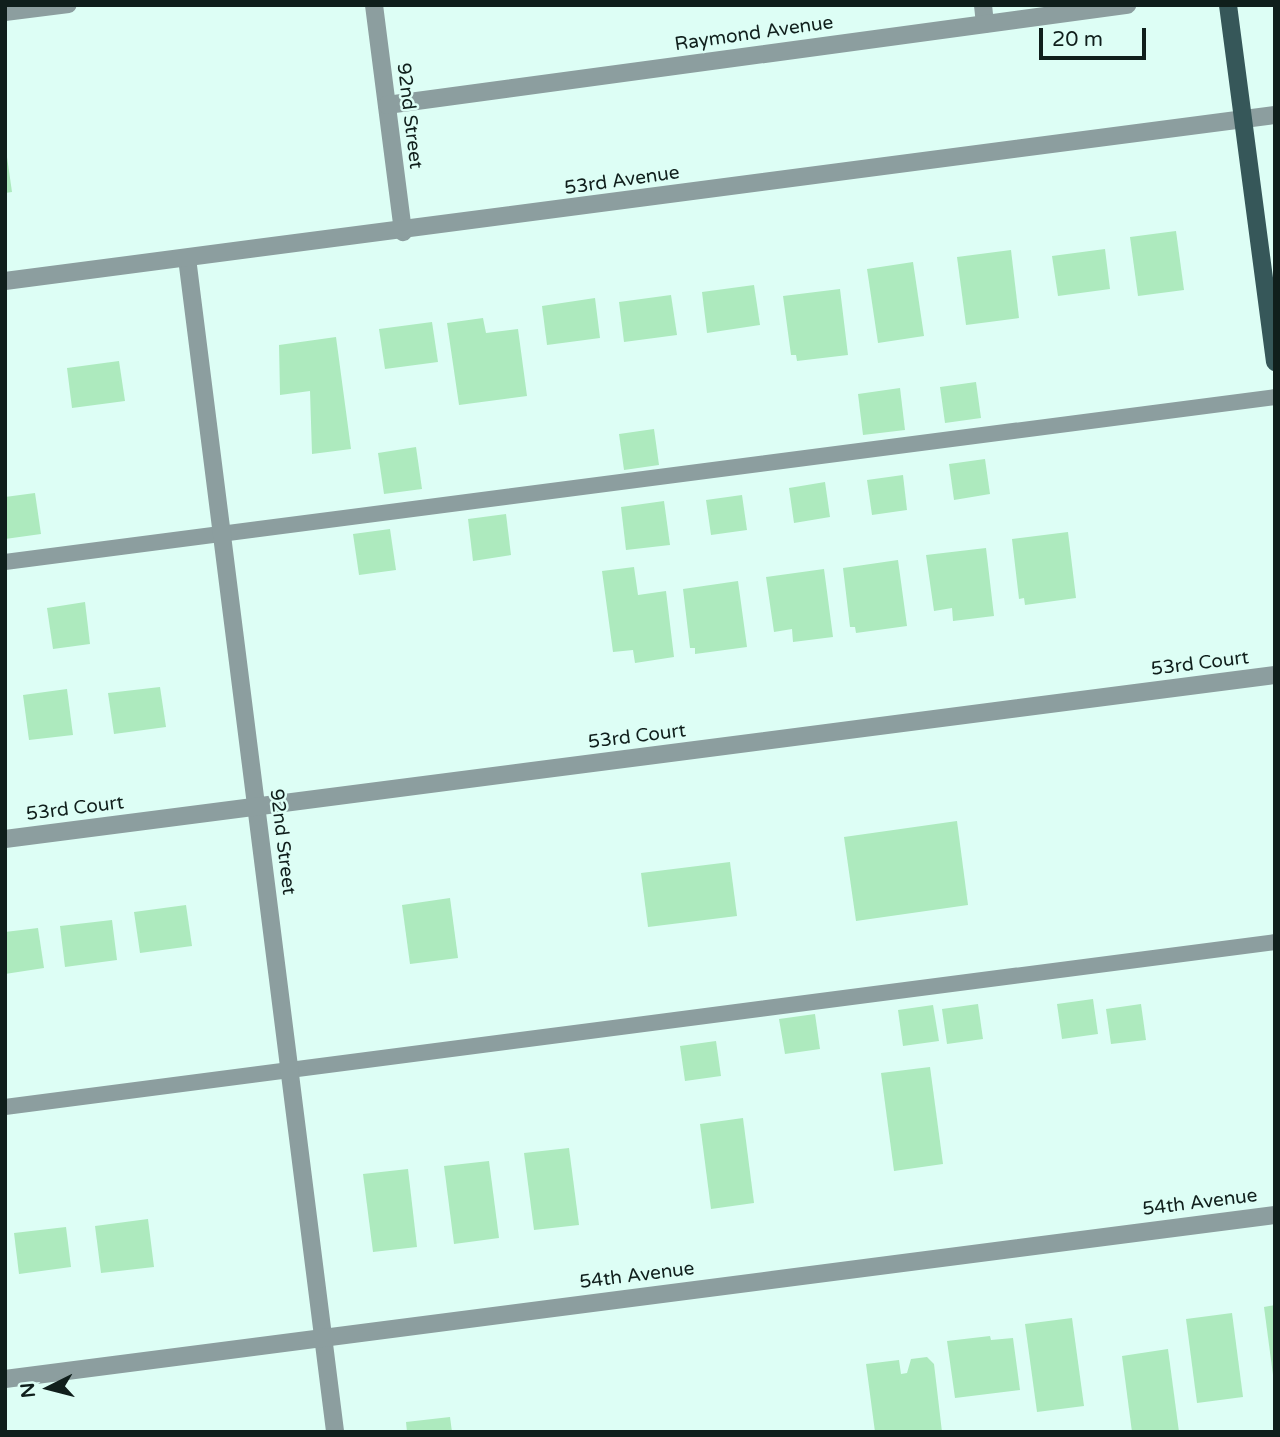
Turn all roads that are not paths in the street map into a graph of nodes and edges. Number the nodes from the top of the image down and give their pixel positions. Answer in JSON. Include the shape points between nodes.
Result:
{"nodes":[{"id":1,"x":68,"y":5,"type":"edge"},
{"id":2,"x":374,"y":5,"type":"edge"},
{"id":3,"x":983,"y":5,"type":"edge"},
{"id":4,"x":1127,"y":5,"type":"edge"},
{"id":5,"x":1228,"y":5,"type":"edge"},
{"id":6,"x":5,"y":13,"type":"edge"},
{"id":7,"x":985,"y":24,"type":"junction"},
{"id":8,"x":387,"y":105,"type":"junction"},
{"id":9,"x":1275,"y":115,"type":"edge"},
{"id":10,"x":1243,"y":119,"type":"junction"},
{"id":11,"x":403,"y":232,"type":"junction"},
{"id":12,"x":187,"y":258,"type":"junction"},
{"id":13,"x":5,"y":281,"type":"edge"},
{"id":14,"x":1275,"y":362,"type":"edge"},
{"id":15,"x":1275,"y":397,"type":"edge"},
{"id":16,"x":222,"y":533,"type":"junction"},
{"id":17,"x":5,"y":562,"type":"edge"},
{"id":18,"x":1275,"y":676,"type":"edge"},
{"id":19,"x":256,"y":807,"type":"junction"},
{"id":20,"x":5,"y":839,"type":"edge"},
{"id":21,"x":1275,"y":942,"type":"edge"},
{"id":22,"x":289,"y":1070,"type":"junction"},
{"id":23,"x":5,"y":1107,"type":"edge"},
{"id":24,"x":1275,"y":1215,"type":"edge"},
{"id":25,"x":324,"y":1338,"type":"junction"},
{"id":26,"x":5,"y":1380,"type":"edge"},
{"id":27,"x":335,"y":1432,"type":"edge"}],
"edges":[{"from":1,"to":6,"type":"lane"},
{"from":2,"to":8,"type":"street","name":"92nd Street"},
{"from":3,"to":7,"type":"street"},
{"from":4,"to":7,"type":"street","name":"Raymond Avenue"},
{"from":5,"to":10,"type":"main road"},
{"from":7,"to":8,"type":"street","name":"Raymond Avenue"},
{"from":8,"to":11,"type":"street","name":"92nd Street"},
{"from":9,"to":10,"type":"street","name":"53rd Avenue"},
{"from":10,"to":11,"type":"street","name":"53rd Avenue"},
{"from":10,"to":14,"type":"main road"},
{"from":11,"to":12,"type":"street","name":"53rd Avenue"},
{"from":12,"to":13,"type":"street","name":"53rd Avenue"},
{"from":12,"to":16,"type":"street","name":"92nd Street"},
{"from":15,"to":16,"type":"lane"},
{"from":16,"to":17,"type":"lane"},
{"from":16,"to":19,"type":"street","name":"92nd Street"},
{"from":18,"to":19,"type":"street","name":"53rd Court"},
{"from":19,"to":20,"type":"street","name":"53rd Court"},
{"from":19,"to":22,"type":"street","name":"92nd Street"},
{"from":21,"to":22,"type":"lane"},
{"from":22,"to":23,"type":"lane"},
{"from":22,"to":25,"type":"street","name":"92nd Street"},
{"from":24,"to":25,"type":"street","name":"54th Avenue"},
{"from":25,"to":26,"type":"street","name":"54th Avenue"},
{"from":25,"to":27,"type":"street","name":"92nd Street"}]}
